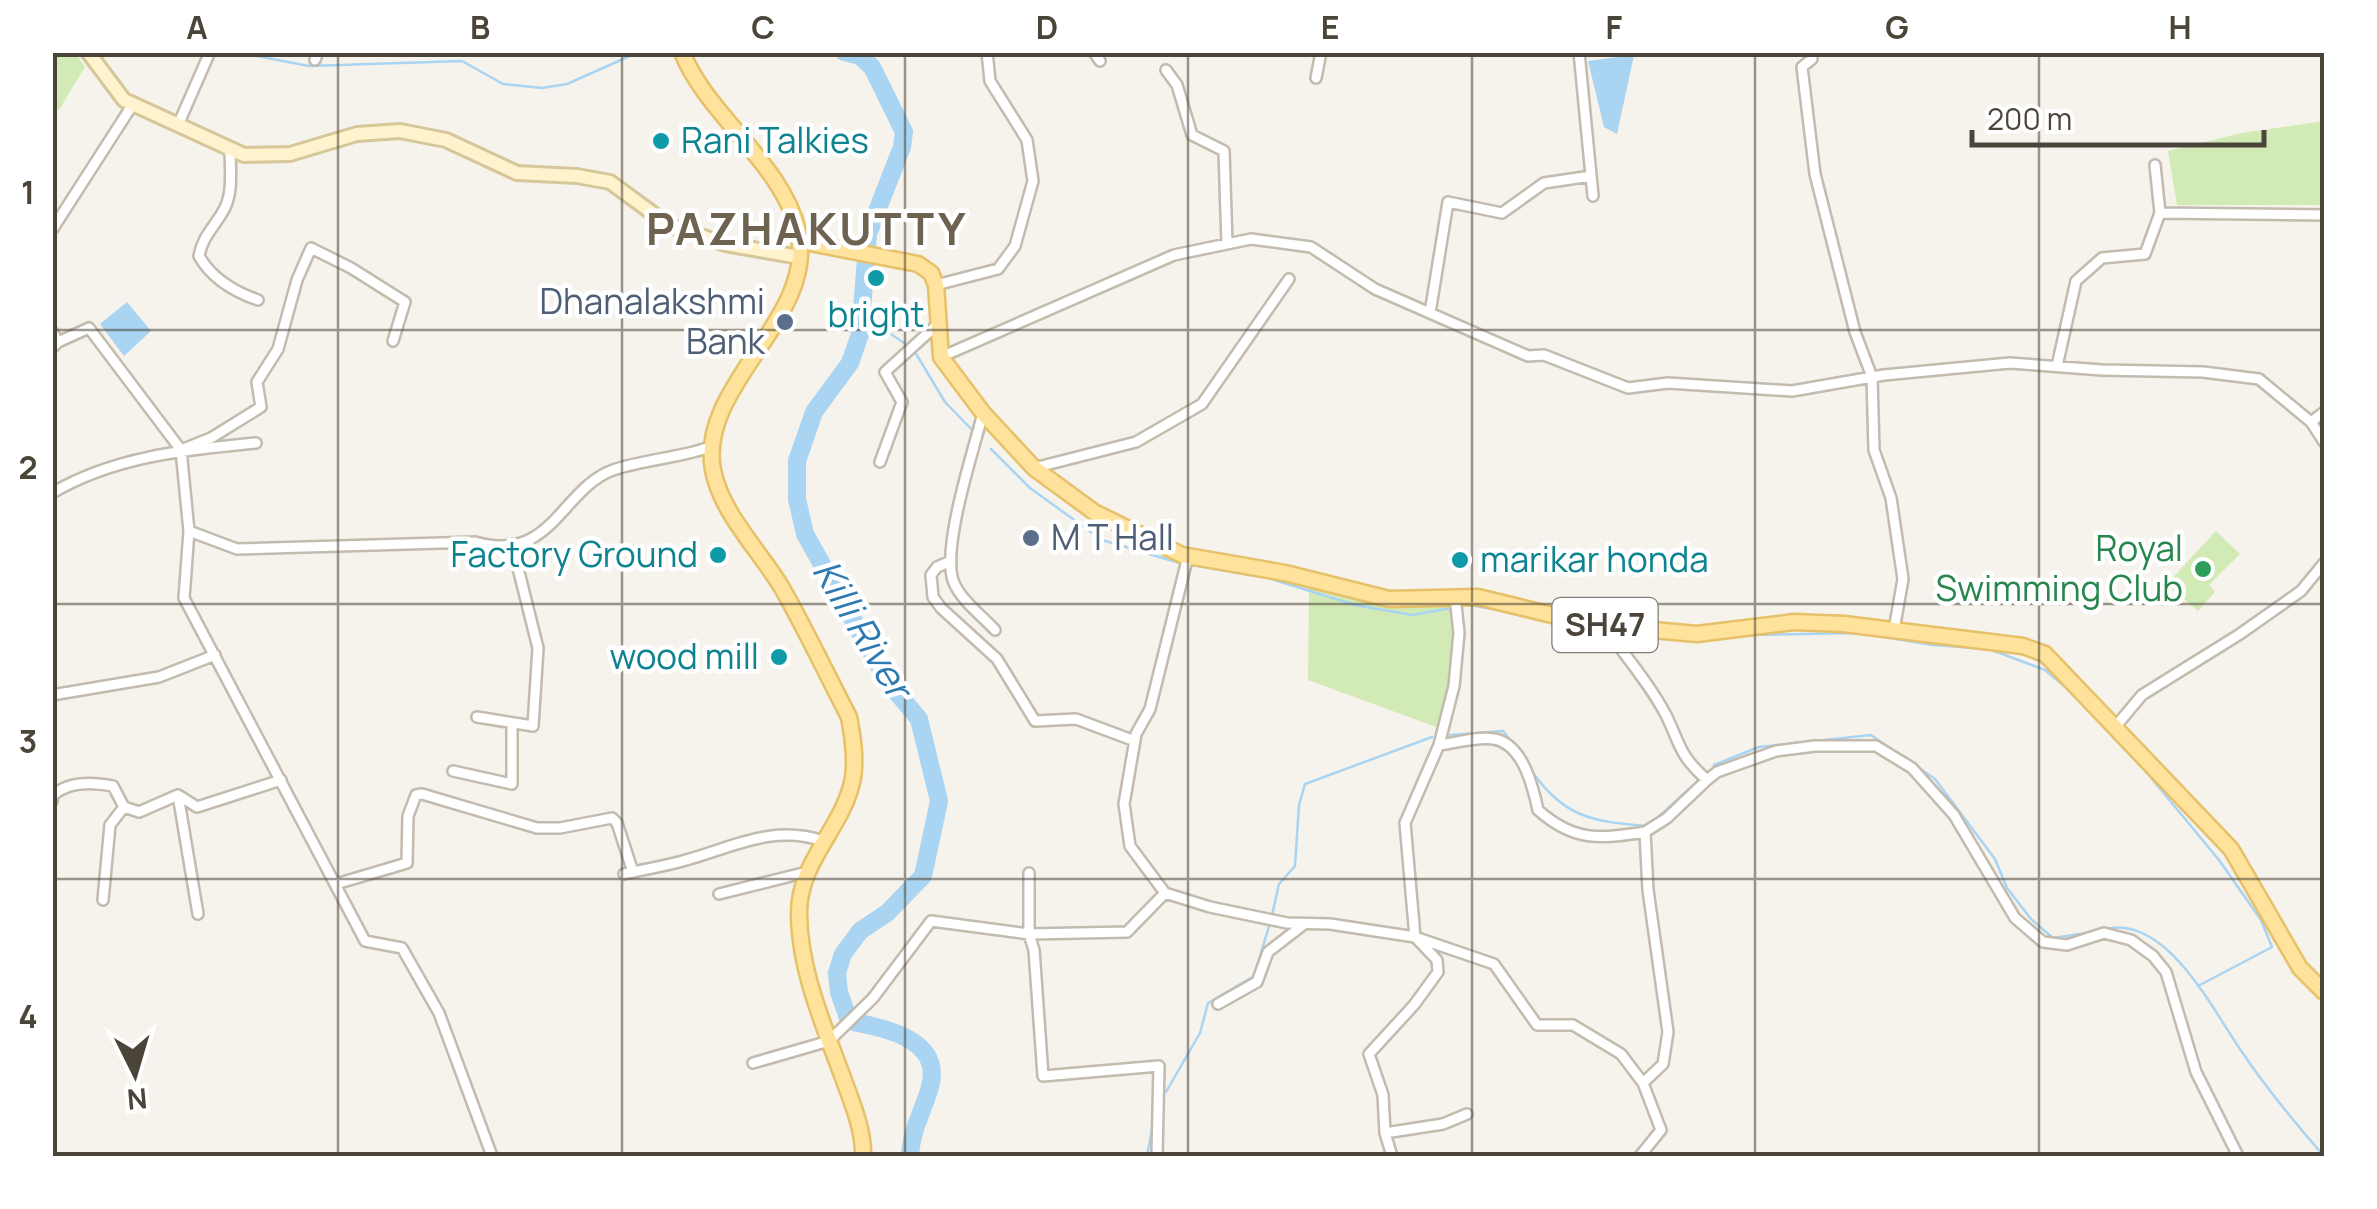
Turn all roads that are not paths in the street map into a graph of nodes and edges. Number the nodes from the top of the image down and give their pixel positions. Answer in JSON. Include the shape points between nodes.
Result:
{"nodes":[{"id":1,"x":88,"y":52,"type":"edge"},
{"id":2,"x":210,"y":52,"type":"edge"},
{"id":3,"x":682,"y":52,"type":"edge"},
{"id":4,"x":987,"y":52,"type":"edge"},
{"id":5,"x":1322,"y":52,"type":"edge"},
{"id":6,"x":1579,"y":52,"type":"edge"},
{"id":7,"x":1811,"y":52,"type":"edge"},
{"id":8,"x":1166,"y":70,"type":"dead end"},
{"id":9,"x":1316,"y":78,"type":"dead end"},
{"id":10,"x":133,"y":104,"type":"junction"},
{"id":11,"x":178,"y":124,"type":"junction"},
{"id":12,"x":230,"y":148,"type":"junction"},
{"id":13,"x":2155,"y":165,"type":"dead end"},
{"id":14,"x":1592,"y":176,"type":"junction"},
{"id":15,"x":1593,"y":196,"type":"dead end"},
{"id":16,"x":2160,"y":213,"type":"junction"},
{"id":17,"x":2324,"y":215,"type":"edge"},
{"id":18,"x":52,"y":230,"type":"edge"},
{"id":19,"x":1227,"y":244,"type":"junction"},
{"id":20,"x":799,"y":249,"type":"junction"},
{"id":21,"x":1289,"y":279,"type":"dead end"},
{"id":22,"x":936,"y":285,"type":"junction"},
{"id":23,"x":258,"y":300,"type":"dead end"},
{"id":24,"x":1430,"y":313,"type":"junction"},
{"id":25,"x":939,"y":323,"type":"junction"},
{"id":26,"x":52,"y":331,"type":"edge"},
{"id":27,"x":393,"y":340,"type":"dead end"},
{"id":28,"x":55,"y":345,"type":"edge"},
{"id":29,"x":941,"y":357,"type":"junction"},
{"id":30,"x":2057,"y":366,"type":"junction"},
{"id":31,"x":1872,"y":378,"type":"junction"},
{"id":32,"x":2324,"y":412,"type":"edge"},
{"id":33,"x":983,"y":413,"type":"junction"},
{"id":34,"x":2311,"y":422,"type":"junction"},
{"id":35,"x":2324,"y":442,"type":"edge"},
{"id":36,"x":256,"y":443,"type":"dead end"},
{"id":37,"x":712,"y":446,"type":"junction"},
{"id":38,"x":181,"y":450,"type":"junction"},
{"id":39,"x":880,"y":462,"type":"dead end"},
{"id":40,"x":1034,"y":468,"type":"junction"},
{"id":41,"x":52,"y":493,"type":"edge"},
{"id":42,"x":188,"y":532,"type":"junction"},
{"id":43,"x":512,"y":544,"type":"junction"},
{"id":44,"x":1188,"y":556,"type":"junction"},
{"id":45,"x":951,"y":561,"type":"junction"},
{"id":46,"x":2324,"y":563,"type":"edge"},
{"id":47,"x":1454,"y":596,"type":"junction"},
{"id":48,"x":1603,"y":625,"type":"junction"},
{"id":49,"x":995,"y":630,"type":"dead end"},
{"id":50,"x":1894,"y":630,"type":"junction"},
{"id":51,"x":215,"y":656,"type":"junction"},
{"id":52,"x":52,"y":695,"type":"edge"},
{"id":53,"x":478,"y":717,"type":"dead end"},
{"id":54,"x":512,"y":723,"type":"junction"},
{"id":55,"x":2116,"y":726,"type":"junction"},
{"id":56,"x":1135,"y":741,"type":"junction"},
{"id":57,"x":1439,"y":745,"type":"junction"},
{"id":58,"x":453,"y":771,"type":"dead end"},
{"id":59,"x":281,"y":780,"type":"junction"},
{"id":60,"x":1707,"y":780,"type":"junction"},
{"id":61,"x":52,"y":782,"type":"edge"},
{"id":62,"x":68,"y":786,"type":"junction"},
{"id":63,"x":178,"y":795,"type":"junction"},
{"id":64,"x":52,"y":801,"type":"edge"},
{"id":65,"x":124,"y":807,"type":"junction"},
{"id":66,"x":1644,"y":832,"type":"junction"},
{"id":67,"x":823,"y":840,"type":"junction"},
{"id":68,"x":807,"y":872,"type":"junction"},
{"id":69,"x":1029,"y":872,"type":"dead end"},
{"id":70,"x":336,"y":884,"type":"junction"},
{"id":71,"x":1165,"y":893,"type":"junction"},
{"id":72,"x":719,"y":894,"type":"dead end"},
{"id":73,"x":103,"y":900,"type":"dead end"},
{"id":74,"x":198,"y":914,"type":"dead end"},
{"id":75,"x":1305,"y":923,"type":"junction"},
{"id":76,"x":1029,"y":934,"type":"junction"},
{"id":77,"x":1415,"y":938,"type":"junction"},
{"id":78,"x":2324,"y":992,"type":"edge"},
{"id":79,"x":1218,"y":1004,"type":"dead end"},
{"id":80,"x":829,"y":1041,"type":"junction"},
{"id":81,"x":753,"y":1063,"type":"dead end"},
{"id":82,"x":1643,"y":1083,"type":"junction"},
{"id":83,"x":1467,"y":1114,"type":"dead end"},
{"id":84,"x":1386,"y":1133,"type":"junction"},
{"id":85,"x":492,"y":1156,"type":"edge"},
{"id":86,"x":863,"y":1156,"type":"edge"},
{"id":87,"x":1157,"y":1156,"type":"edge"},
{"id":88,"x":1392,"y":1156,"type":"edge"},
{"id":89,"x":1640,"y":1156,"type":"edge"},
{"id":90,"x":2238,"y":1156,"type":"edge"}],
"edges":[{"from":1,"to":10,"type":"main road"},
{"from":2,"to":11,"type":"street"},
{"from":3,"to":20,"type":"main road","via":[[765,169],[792,215]]},
{"from":4,"to":22,"type":"street","via":[[990,81],[1027,140],[1033,181],[1015,246],[998,269]]},
{"from":5,"to":9,"type":"street"},
{"from":6,"to":14,"type":"street"},
{"from":7,"to":31,"type":"street","via":[[1802,66],[1814,174]]},
{"from":8,"to":19,"type":"street","via":[[1192,134],[1224,151]]},
{"from":10,"to":11,"type":"main road"},
{"from":10,"to":18,"type":"street"},
{"from":11,"to":12,"type":"main road"},
{"from":12,"to":20,"type":"main road","via":[[244,156],[290,154],[357,134],[400,131],[446,140],[517,173],[610,182],[670,226],[725,244]]},
{"from":12,"to":23,"type":"street","via":[[229,197],[199,256],[236,293]]},
{"from":13,"to":16,"type":"street"},
{"from":14,"to":15,"type":"street"},
{"from":14,"to":24,"type":"street","via":[[1544,183],[1502,213],[1448,202]]},
{"from":16,"to":17,"type":"street"},
{"from":16,"to":30,"type":"street","via":[[2145,254],[2102,258],[2076,280]]},
{"from":19,"to":24,"type":"street","via":[[1251,239],[1311,248]]},
{"from":19,"to":29,"type":"street","via":[[1174,255]]},
{"from":20,"to":22,"type":"main road","via":[[854,250],[918,264]]},
{"from":20,"to":37,"type":"main road","via":[[784,306],[725,404]]},
{"from":21,"to":40,"type":"street","via":[[1202,404],[1136,442]]},
{"from":22,"to":25,"type":"main road"},
{"from":24,"to":31,"type":"street","via":[[1528,356],[1544,355],[1628,388],[1668,383],[1792,391]]},
{"from":25,"to":29,"type":"main road"},
{"from":25,"to":39,"type":"street","via":[[885,372],[902,402]]},
{"from":26,"to":28,"type":"street"},
{"from":27,"to":38,"type":"street","via":[[405,302],[310,248],[278,349],[257,382],[261,407]]},
{"from":28,"to":38,"type":"street","via":[[89,328]]},
{"from":29,"to":33,"type":"main road","number":"SH47"},
{"from":30,"to":31,"type":"street","via":[[2010,362]]},
{"from":30,"to":34,"type":"street","via":[[2259,379]]},
{"from":31,"to":50,"type":"street","via":[[1874,450],[1891,498],[1904,578]]},
{"from":32,"to":34,"type":"street"},
{"from":33,"to":40,"type":"main road","number":"SH47"},
{"from":33,"to":45,"type":"street"},
{"from":34,"to":35,"type":"street"},
{"from":36,"to":38,"type":"street"},
{"from":37,"to":43,"type":"street","via":[[609,471],[547,530]]},
{"from":37,"to":67,"type":"main road","via":[[720,492],[783,590],[854,739],[852,781]]},
{"from":38,"to":41,"type":"street","via":[[109,466]]},
{"from":38,"to":42,"type":"street"},
{"from":40,"to":44,"type":"main road","number":"SH47","via":[[1094,512]]},
{"from":42,"to":43,"type":"street","via":[[237,549]]},
{"from":42,"to":51,"type":"street","via":[[184,598]]},
{"from":43,"to":54,"type":"street","via":[[539,660],[533,726]]},
{"from":44,"to":47,"type":"main road","number":"SH47","via":[[1389,599]]},
{"from":44,"to":56,"type":"street","via":[[1150,709]]},
{"from":45,"to":49,"type":"street","via":[[960,593]]},
{"from":45,"to":56,"type":"street","via":[[931,575],[933,597],[997,659],[1035,721],[1076,719]]},
{"from":46,"to":55,"type":"street","via":[[2302,591],[2142,695]]},
{"from":47,"to":48,"type":"main road","number":"SH47"},
{"from":47,"to":57,"type":"street","via":[[1454,686]]},
{"from":48,"to":50,"type":"main road","number":"SH47","via":[[1698,634],[1794,622]]},
{"from":48,"to":60,"type":"street","via":[[1666,716],[1678,748]]},
{"from":50,"to":55,"type":"main road","number":"SH47","via":[[2045,654]]},
{"from":51,"to":52,"type":"street","via":[[160,677]]},
{"from":51,"to":59,"type":"street"},
{"from":53,"to":54,"type":"street"},
{"from":54,"to":58,"type":"street","via":[[512,784]]},
{"from":55,"to":78,"type":"main road","number":"SH47","via":[[2231,849],[2300,968]]},
{"from":56,"to":71,"type":"street","via":[[1124,804],[1130,846]]},
{"from":57,"to":66,"type":"street","via":[[1496,739],[1509,747],[1532,781],[1538,810],[1573,834],[1591,839]]},
{"from":57,"to":77,"type":"street","via":[[1405,824]]},
{"from":59,"to":63,"type":"street","via":[[197,807]]},
{"from":59,"to":70,"type":"street"},
{"from":60,"to":66,"type":"street"},
{"from":60,"to":90,"type":"street","via":[[1776,751],[1815,746],[1876,746],[1912,768],[1954,815],[2015,918],[2043,942],[2066,945],[2104,934],[2131,940],[2153,956],[2166,972],[2196,1072]]},
{"from":61,"to":62,"type":"street"},
{"from":62,"to":64,"type":"street"},
{"from":62,"to":65,"type":"street","via":[[112,786]]},
{"from":63,"to":65,"type":"street","via":[[139,812]]},
{"from":63,"to":74,"type":"street"},
{"from":65,"to":73,"type":"street","via":[[110,825]]},
{"from":66,"to":82,"type":"street","via":[[1668,1032],[1663,1064]]},
{"from":67,"to":68,"type":"main road"},
{"from":67,"to":70,"type":"street","via":[[800,833],[628,873],[612,818],[537,828],[422,794],[408,816],[406,863]]},
{"from":68,"to":72,"type":"street"},
{"from":68,"to":80,"type":"main road","via":[[799,912],[802,944]]},
{"from":69,"to":76,"type":"street"},
{"from":70,"to":85,"type":"street","via":[[365,941],[402,948],[439,1014]]},
{"from":71,"to":75,"type":"street"},
{"from":71,"to":76,"type":"street","via":[[1126,932]]},
{"from":75,"to":77,"type":"street"},
{"from":75,"to":79,"type":"street","via":[[1268,952],[1257,982]]},
{"from":76,"to":80,"type":"street","via":[[930,921],[873,998]]},
{"from":76,"to":87,"type":"street","via":[[1043,1076],[1159,1066]]},
{"from":77,"to":82,"type":"street","via":[[1494,964],[1537,1025],[1573,1025],[1621,1054]]},
{"from":77,"to":84,"type":"street","via":[[1437,960],[1438,972],[1369,1054]]},
{"from":80,"to":81,"type":"street"},
{"from":80,"to":86,"type":"main road"},
{"from":82,"to":89,"type":"street","via":[[1661,1130]]},
{"from":83,"to":84,"type":"street"},
{"from":84,"to":88,"type":"street"}]}
